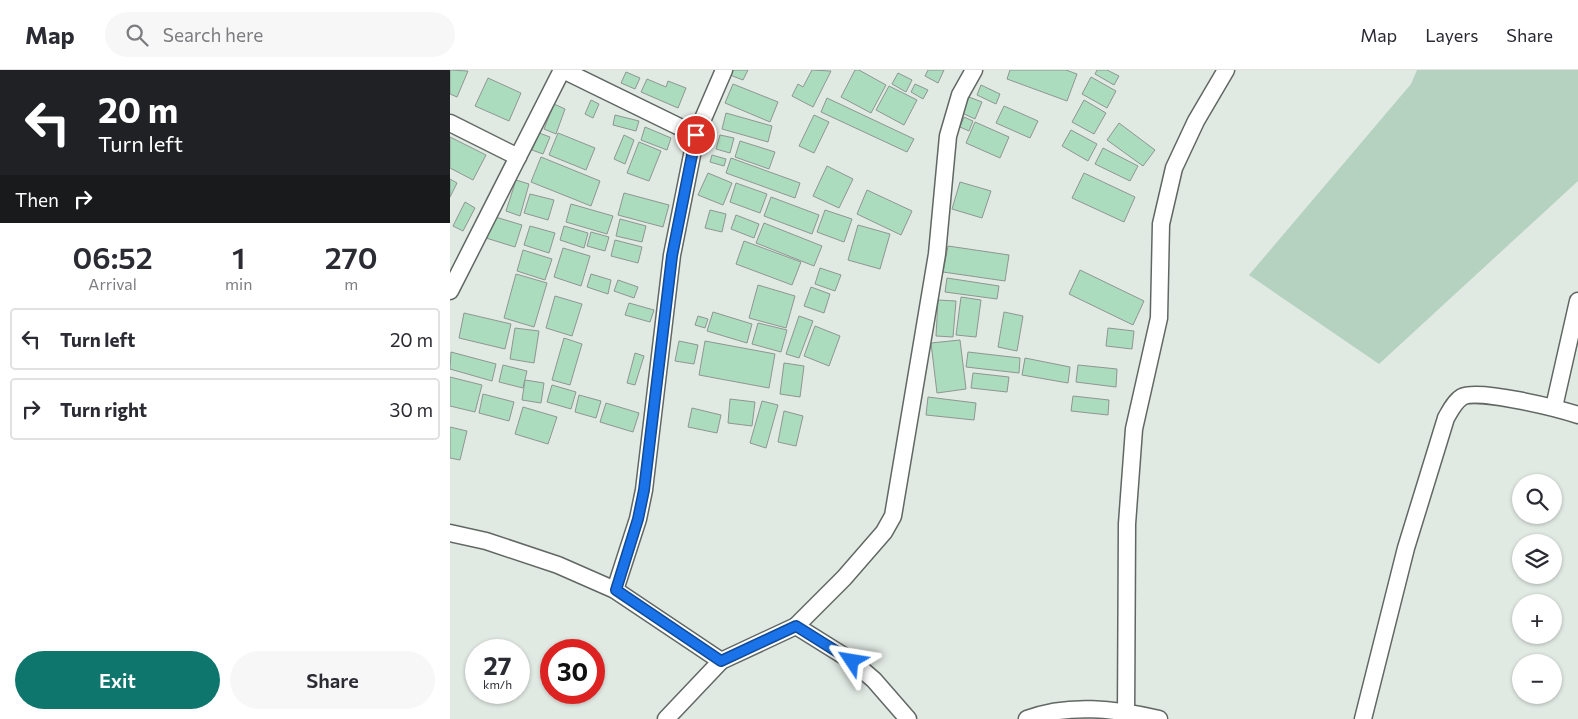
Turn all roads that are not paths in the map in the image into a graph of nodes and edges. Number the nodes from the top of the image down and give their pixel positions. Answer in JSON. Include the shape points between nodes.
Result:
{"nodes":[{"id":1,"x":562,"y":70,"type":"edge"},
{"id":2,"x":724,"y":70,"type":"edge"},
{"id":3,"x":974,"y":70,"type":"edge"},
{"id":4,"x":1226,"y":70,"type":"edge"},
{"id":5,"x":450,"y":123,"type":"edge"},
{"id":6,"x":696,"y":135,"type":"junction"},
{"id":7,"x":518,"y":157,"type":"junction"},
{"id":8,"x":450,"y":292,"type":"edge"},
{"id":9,"x":1578,"y":301,"type":"edge"},
{"id":10,"x":1554,"y":407,"type":"junction"},
{"id":11,"x":1578,"y":415,"type":"edge"},
{"id":12,"x":450,"y":534,"type":"edge"},
{"id":13,"x":616,"y":590,"type":"junction"},
{"id":14,"x":796,"y":626,"type":"junction"},
{"id":15,"x":721,"y":661,"type":"junction"},
{"id":16,"x":1127,"y":715,"type":"edge"},
{"id":17,"x":666,"y":719,"type":"edge"},
{"id":18,"x":908,"y":719,"type":"edge"},
{"id":19,"x":1027,"y":719,"type":"edge"},
{"id":20,"x":1159,"y":719,"type":"edge"},
{"id":21,"x":1363,"y":719,"type":"edge"}],
"edges":[{"from":1,"to":6,"type":"street"},
{"from":1,"to":7,"type":"street"},
{"from":2,"to":6,"type":"street"},
{"from":3,"to":14,"type":"street","via":[[960,95],[948,136],[937,254],[893,516],[884,532],[844,578]]},
{"from":4,"to":16,"type":"street","via":[[1196,121],[1174,168],[1161,224],[1160,318],[1134,429],[1127,524]]},
{"from":5,"to":7,"type":"street"},
{"from":6,"to":13,"type":"street","via":[[672,256],[644,490]]},
{"from":7,"to":8,"type":"street"},
{"from":9,"to":10,"type":"street"},
{"from":10,"to":11,"type":"street"},
{"from":10,"to":21,"type":"street","via":[[1478,395],[1463,396],[1453,406],[1446,418],[1406,548]]},
{"from":12,"to":13,"type":"street","via":[[486,541],[549,562]]},
{"from":13,"to":15,"type":"street"},
{"from":14,"to":15,"type":"street"},
{"from":14,"to":18,"type":"street","via":[[852,661],[874,680]]},
{"from":15,"to":17,"type":"street"},
{"from":16,"to":19,"type":"street","via":[[1071,709]]},
{"from":16,"to":20,"type":"street"}]}
